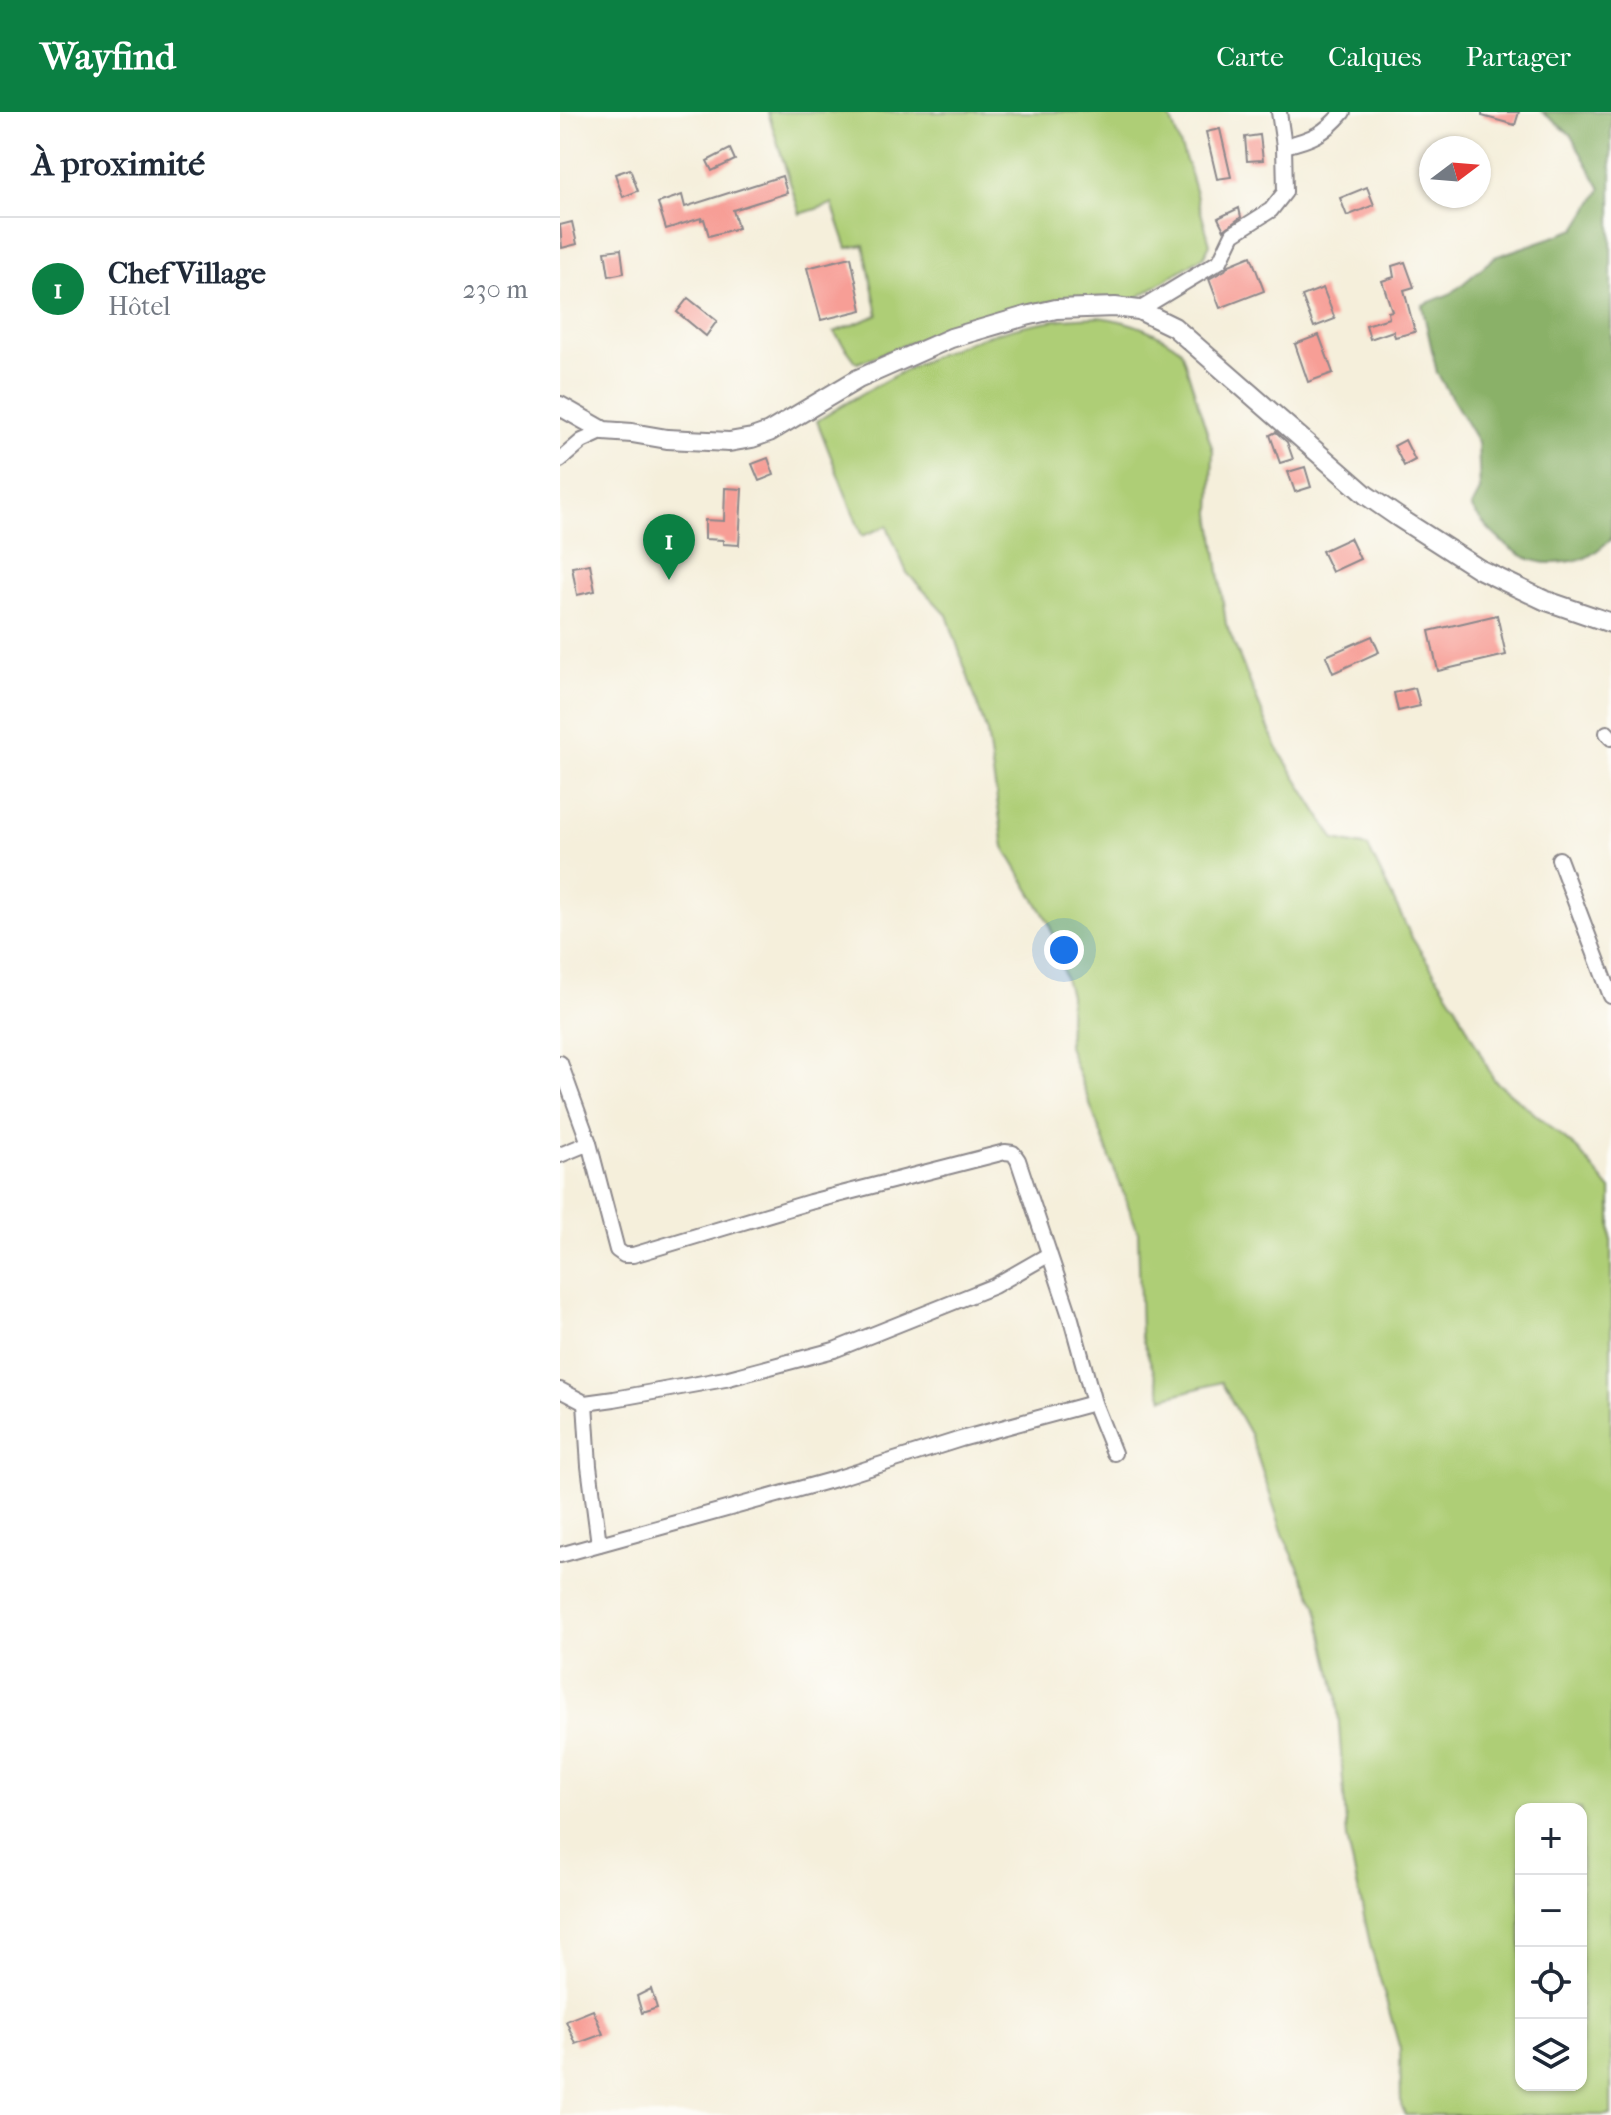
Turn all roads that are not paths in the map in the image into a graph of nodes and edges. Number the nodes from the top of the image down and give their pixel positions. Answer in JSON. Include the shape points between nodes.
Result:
{"nodes":[{"id":1,"x":1279,"y":112,"type":"edge"},
{"id":2,"x":1343,"y":112,"type":"edge"},
{"id":3,"x":1284,"y":146,"type":"junction"},
{"id":4,"x":1139,"y":310,"type":"junction"},
{"id":5,"x":560,"y":406,"type":"edge"},
{"id":6,"x":604,"y":431,"type":"junction"},
{"id":7,"x":560,"y":460,"type":"edge"},
{"id":8,"x":1611,"y":623,"type":"edge"},
{"id":9,"x":1559,"y":859,"type":"dead end"},
{"id":10,"x":1605,"y":964,"type":"edge"},
{"id":11,"x":1611,"y":996,"type":"edge"},
{"id":12,"x":560,"y":1063,"type":"edge"},
{"id":13,"x":589,"y":1143,"type":"junction"},
{"id":14,"x":560,"y":1155,"type":"edge"},
{"id":15,"x":1048,"y":1255,"type":"junction"},
{"id":16,"x":560,"y":1390,"type":"edge"},
{"id":17,"x":585,"y":1403,"type":"junction"},
{"id":18,"x":1094,"y":1403,"type":"junction"},
{"id":19,"x":1114,"y":1453,"type":"dead end"},
{"id":20,"x":599,"y":1544,"type":"junction"},
{"id":21,"x":560,"y":1555,"type":"edge"}],
"edges":[{"from":1,"to":3,"type":"street"},
{"from":2,"to":3,"type":"street","via":[[1329,128]]},
{"from":3,"to":4,"type":"street","via":[[1285,192],[1271,210],[1233,234],[1220,261]]},
{"from":4,"to":6,"type":"street","via":[[1056,309],[966,333],[858,379],[752,438],[703,441]]},
{"from":4,"to":8,"type":"street","via":[[1174,327],[1366,495],[1432,540],[1544,600]]},
{"from":5,"to":6,"type":"street"},
{"from":6,"to":7,"type":"street"},
{"from":9,"to":10,"type":"street"},
{"from":10,"to":11,"type":"street"},
{"from":12,"to":13,"type":"street"},
{"from":13,"to":14,"type":"street"},
{"from":13,"to":15,"type":"street","via":[[617,1250],[624,1255],[1005,1152],[1018,1160]]},
{"from":15,"to":17,"type":"street","via":[[994,1286],[834,1350],[725,1379]]},
{"from":15,"to":18,"type":"street"},
{"from":16,"to":17,"type":"street"},
{"from":17,"to":20,"type":"street"},
{"from":18,"to":19,"type":"street"},
{"from":18,"to":20,"type":"street"},
{"from":20,"to":21,"type":"street"}]}
